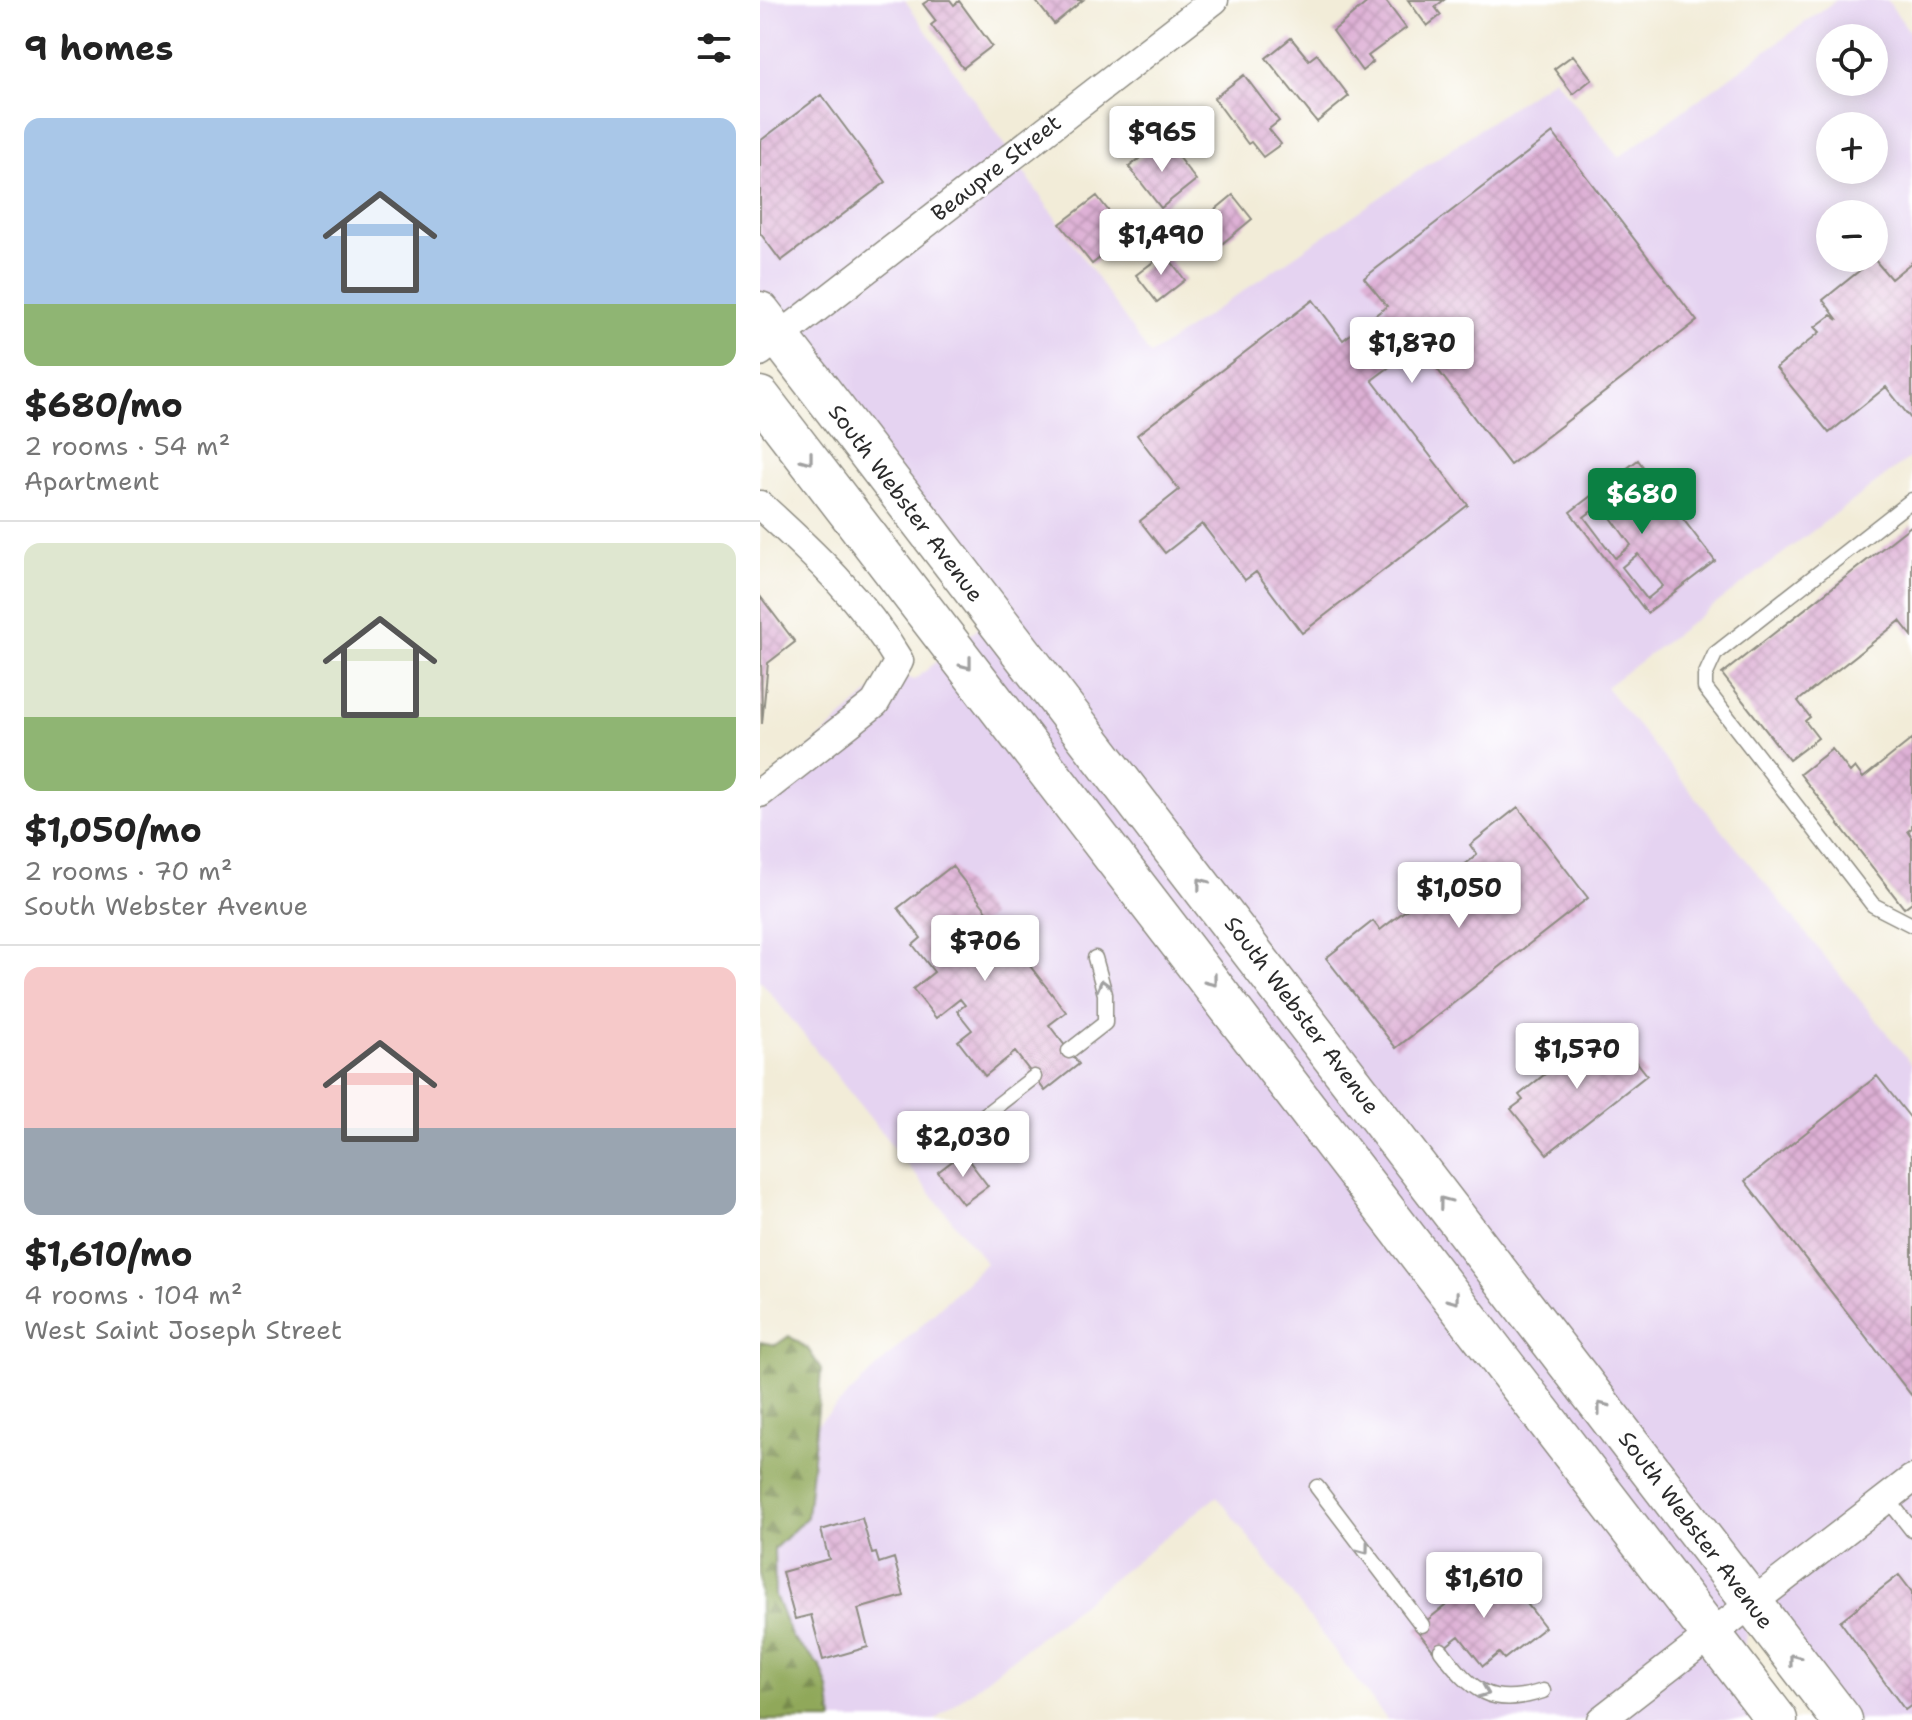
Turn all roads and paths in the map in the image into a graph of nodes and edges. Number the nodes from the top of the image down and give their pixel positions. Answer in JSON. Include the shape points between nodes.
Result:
{"nodes":[{"id":1,"x":1214,"y":0,"type":"edge"},
{"id":2,"x":766,"y":334,"type":"edge"},
{"id":3,"x":760,"y":397,"type":"edge"},
{"id":4,"x":1912,"y":500,"type":"edge"},
{"id":5,"x":760,"y":505,"type":"edge"},
{"id":6,"x":760,"y":793,"type":"edge"},
{"id":7,"x":1912,"y":925,"type":"edge"},
{"id":8,"x":1095,"y":958,"type":"dead end"},
{"id":9,"x":1069,"y":1051,"type":"dead end"},
{"id":10,"x":1034,"y":1077,"type":"dead end"},
{"id":11,"x":959,"y":1135,"type":"dead end"},
{"id":12,"x":1912,"y":1479,"type":"edge"},
{"id":13,"x":1317,"y":1487,"type":"dead end"},
{"id":14,"x":1887,"y":1498,"type":"junction"},
{"id":15,"x":1912,"y":1530,"type":"edge"},
{"id":16,"x":1751,"y":1603,"type":"junction"},
{"id":17,"x":1422,"y":1625,"type":"dead end"},
{"id":18,"x":1710,"y":1633,"type":"junction"},
{"id":19,"x":1441,"y":1650,"type":"dead end"},
{"id":20,"x":1543,"y":1691,"type":"dead end"},
{"id":21,"x":1601,"y":1720,"type":"edge"},
{"id":22,"x":1777,"y":1720,"type":"edge"},
{"id":23,"x":1842,"y":1720,"type":"edge"}],
"edges":[{"from":1,"to":2,"type":"street","name":"Beaupre Street"},
{"from":16,"to":2,"type":"main road","name":"South Webster Avenue","one_way":true,"via":[[1182,858]]},
{"from":3,"to":18,"type":"main road","one_way":true},
{"from":4,"to":7,"type":"lane","via":[[1715,654],[1705,676],[1705,688],[1873,905]]},
{"from":5,"to":6,"type":"street","via":[[826,565],[884,634],[899,661],[875,703]]},
{"from":9,"to":8,"type":"lane","one_way":true,"via":[[1105,1023],[1105,994]]},
{"from":10,"to":11,"type":"lane"},
{"from":12,"to":14,"type":"street"},
{"from":13,"to":17,"type":"lane","one_way":true},
{"from":14,"to":15,"type":"lane"},
{"from":14,"to":16,"type":"street"},
{"from":16,"to":18,"type":"street"},
{"from":23,"to":16,"type":"main road","name":"South Webster Avenue","one_way":true},
{"from":18,"to":21,"type":"street"},
{"from":18,"to":22,"type":"main road"},
{"from":19,"to":20,"type":"lane","one_way":true,"via":[[1478,1692],[1522,1697]]}]}
